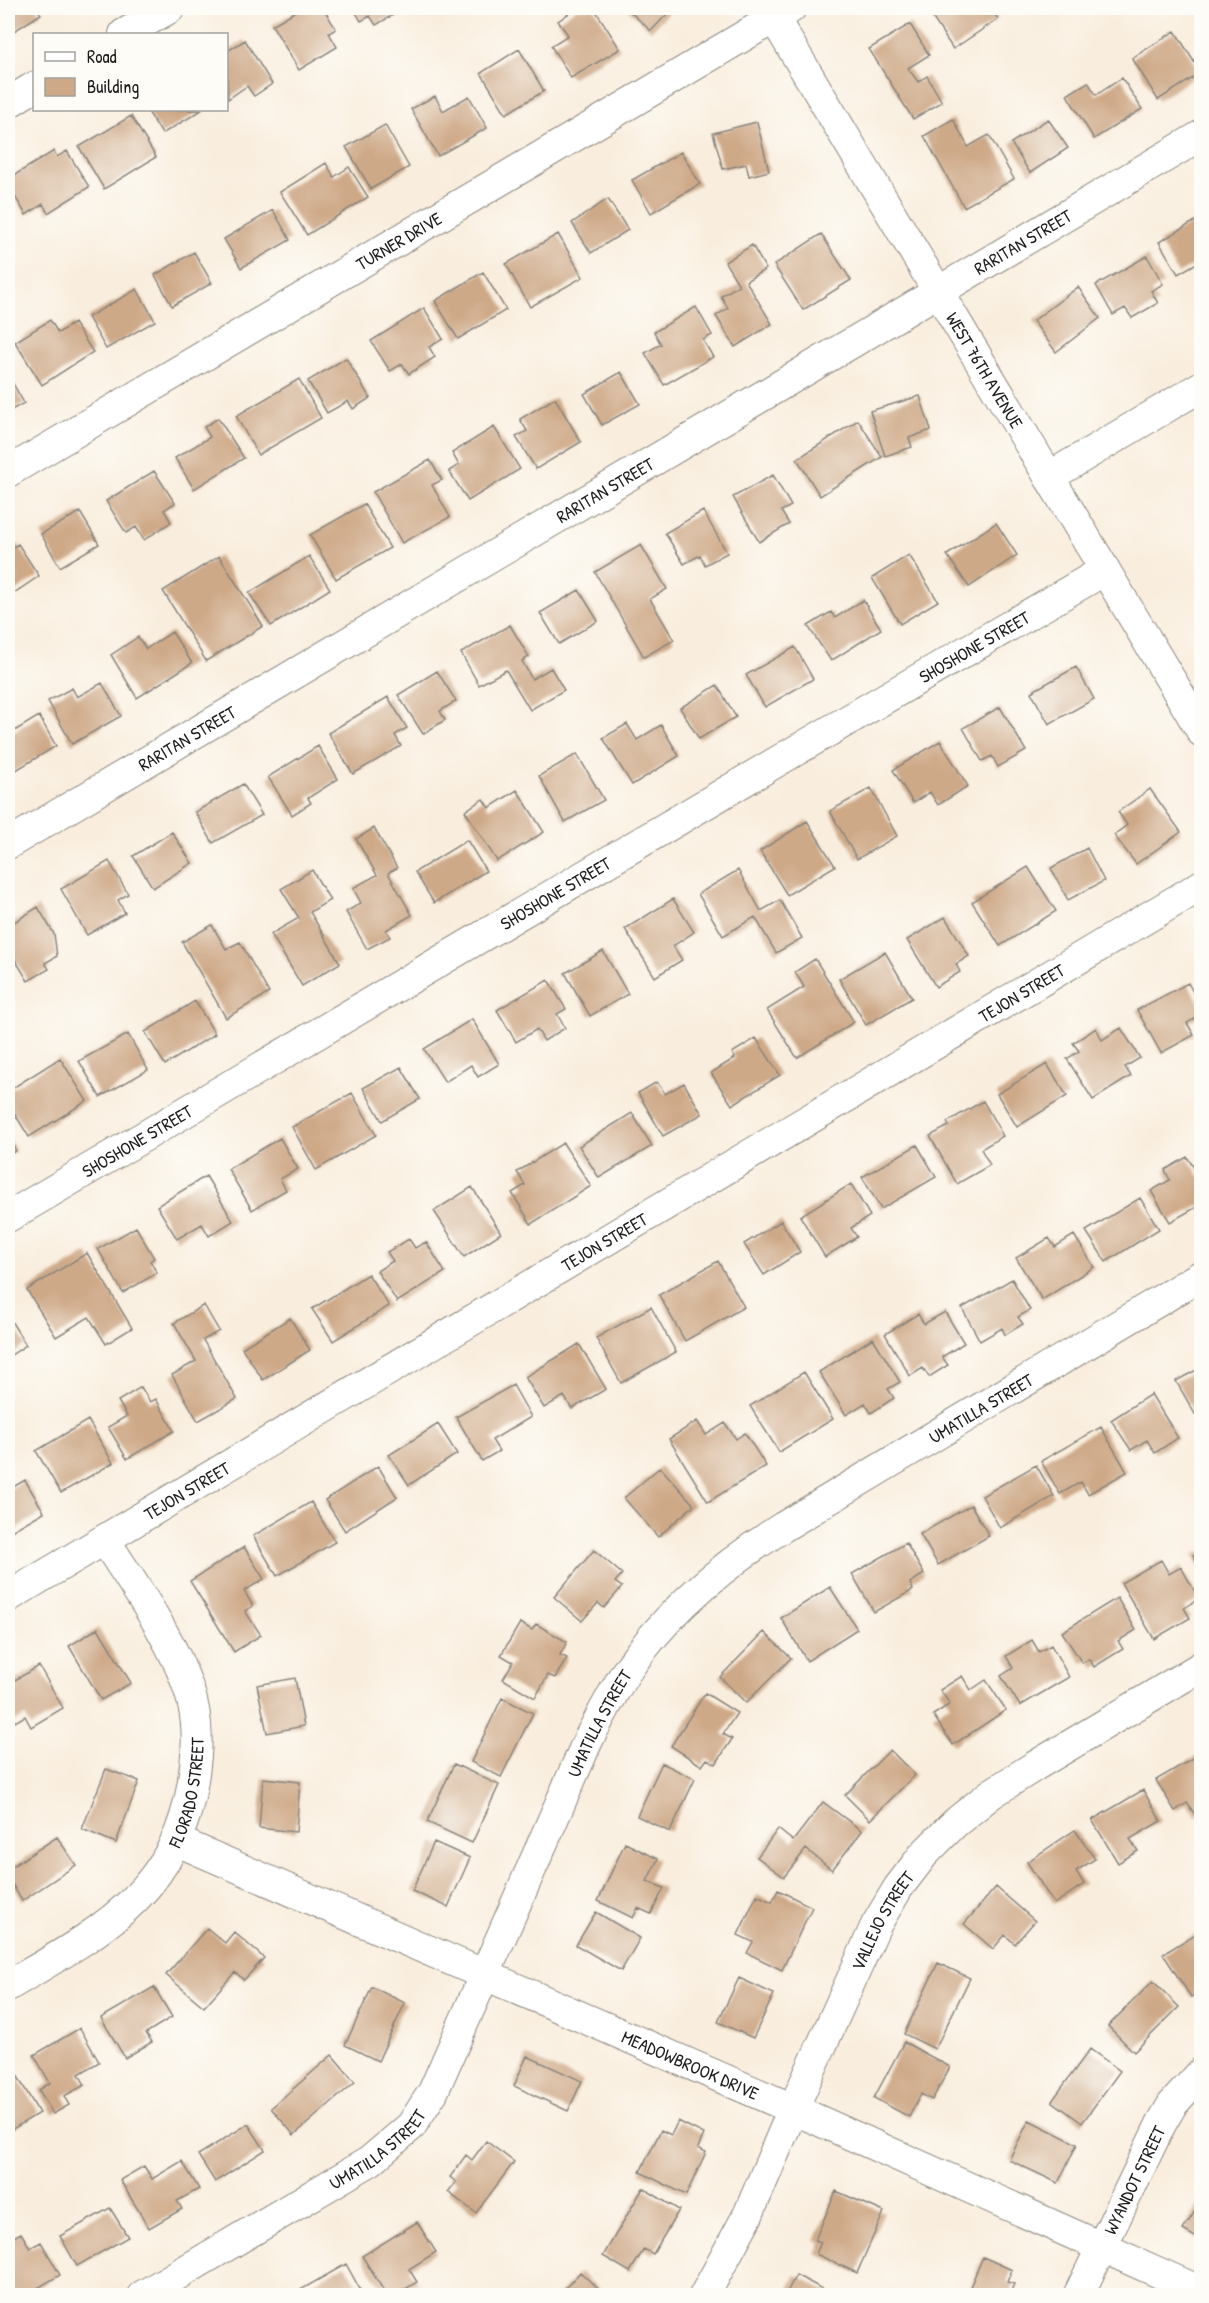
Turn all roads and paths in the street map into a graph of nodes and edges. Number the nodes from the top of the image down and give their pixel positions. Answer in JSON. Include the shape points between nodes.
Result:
{"nodes":[{"id":1,"x":170,"y":8,"type":"edge"},
{"id":2,"x":778,"y":11,"type":"edge"},
{"id":3,"x":126,"y":33,"type":"edge"},
{"id":4,"x":33,"y":88,"type":"edge"},
{"id":5,"x":8,"y":103,"type":"edge"},
{"id":6,"x":1202,"y":135,"type":"edge"},
{"id":7,"x":939,"y":293,"type":"junction"},
{"id":8,"x":1202,"y":386,"type":"edge"},
{"id":9,"x":8,"y":472,"type":"edge"},
{"id":10,"x":1049,"y":477,"type":"junction"},
{"id":11,"x":1105,"y":570,"type":"junction"},
{"id":12,"x":1202,"y":732,"type":"edge"},
{"id":13,"x":8,"y":844,"type":"edge"},
{"id":14,"x":1202,"y":885,"type":"edge"},
{"id":15,"x":8,"y":1217,"type":"edge"},
{"id":16,"x":1202,"y":1275,"type":"edge"},
{"id":17,"x":105,"y":1540,"type":"junction"},
{"id":18,"x":8,"y":1597,"type":"edge"},
{"id":19,"x":1202,"y":1666,"type":"edge"},
{"id":20,"x":177,"y":1841,"type":"junction"},
{"id":21,"x":486,"y":1974,"type":"junction"},
{"id":22,"x":8,"y":1986,"type":"edge"},
{"id":23,"x":1202,"y":2072,"type":"edge"},
{"id":24,"x":793,"y":2109,"type":"junction"},
{"id":25,"x":1100,"y":2247,"type":"junction"},
{"id":26,"x":1202,"y":2292,"type":"edge"},
{"id":27,"x":142,"y":2295,"type":"edge"},
{"id":28,"x":704,"y":2295,"type":"edge"},
{"id":29,"x":1078,"y":2295,"type":"edge"}],
"edges":[{"from":1,"to":3,"type":"street"},
{"from":2,"to":7,"type":"street","name":"WEST 76TH AVENUE"},
{"from":2,"to":9,"type":"street","name":"TURNER DRIVE"},
{"from":4,"to":5,"type":"street"},
{"from":6,"to":7,"type":"street","name":"RARITAN STREET"},
{"from":7,"to":10,"type":"street","name":"WEST 76TH AVENUE"},
{"from":7,"to":13,"type":"street","name":"RARITAN STREET"},
{"from":8,"to":10,"type":"street"},
{"from":10,"to":11,"type":"street","name":"WEST 76TH AVENUE"},
{"from":11,"to":12,"type":"street","name":"WEST 76TH AVENUE"},
{"from":11,"to":15,"type":"street","name":"SHOSHONE STREET"},
{"from":14,"to":17,"type":"street","name":"TEJON STREET"},
{"from":16,"to":21,"type":"street","name":"UMATILLA STREET","via":[[783,1527],[698,1589],[627,1670],[608,1702]]},
{"from":17,"to":18,"type":"street","name":"TEJON STREET"},
{"from":17,"to":20,"type":"street","name":"FLORADO STREET","via":[[156,1622],[190,1691],[198,1746],[191,1796]]},
{"from":19,"to":24,"type":"street","name":"VALLEJO STREET","via":[[991,1794],[924,1854],[876,1925]]},
{"from":20,"to":21,"type":"street","name":"MEADOWBROOK DRIVE"},
{"from":20,"to":22,"type":"street","name":"FLORADO STREET","via":[[139,1896],[110,1923]]},
{"from":21,"to":24,"type":"street","name":"MEADOWBROOK DRIVE"},
{"from":21,"to":27,"type":"street","name":"UMATILLA STREET","via":[[433,2092],[411,2126],[370,2160]]},
{"from":23,"to":25,"type":"street","name":"WYANDOT STREET","via":[[1172,2105]]},
{"from":24,"to":25,"type":"street","name":"MEADOWBROOK DRIVE"},
{"from":24,"to":28,"type":"street","name":"VALLEJO STREET","via":[[748,2215]]},
{"from":25,"to":26,"type":"street","name":"MEADOWBROOK DRIVE"},
{"from":25,"to":29,"type":"street","name":"WYANDOT STREET"}]}
